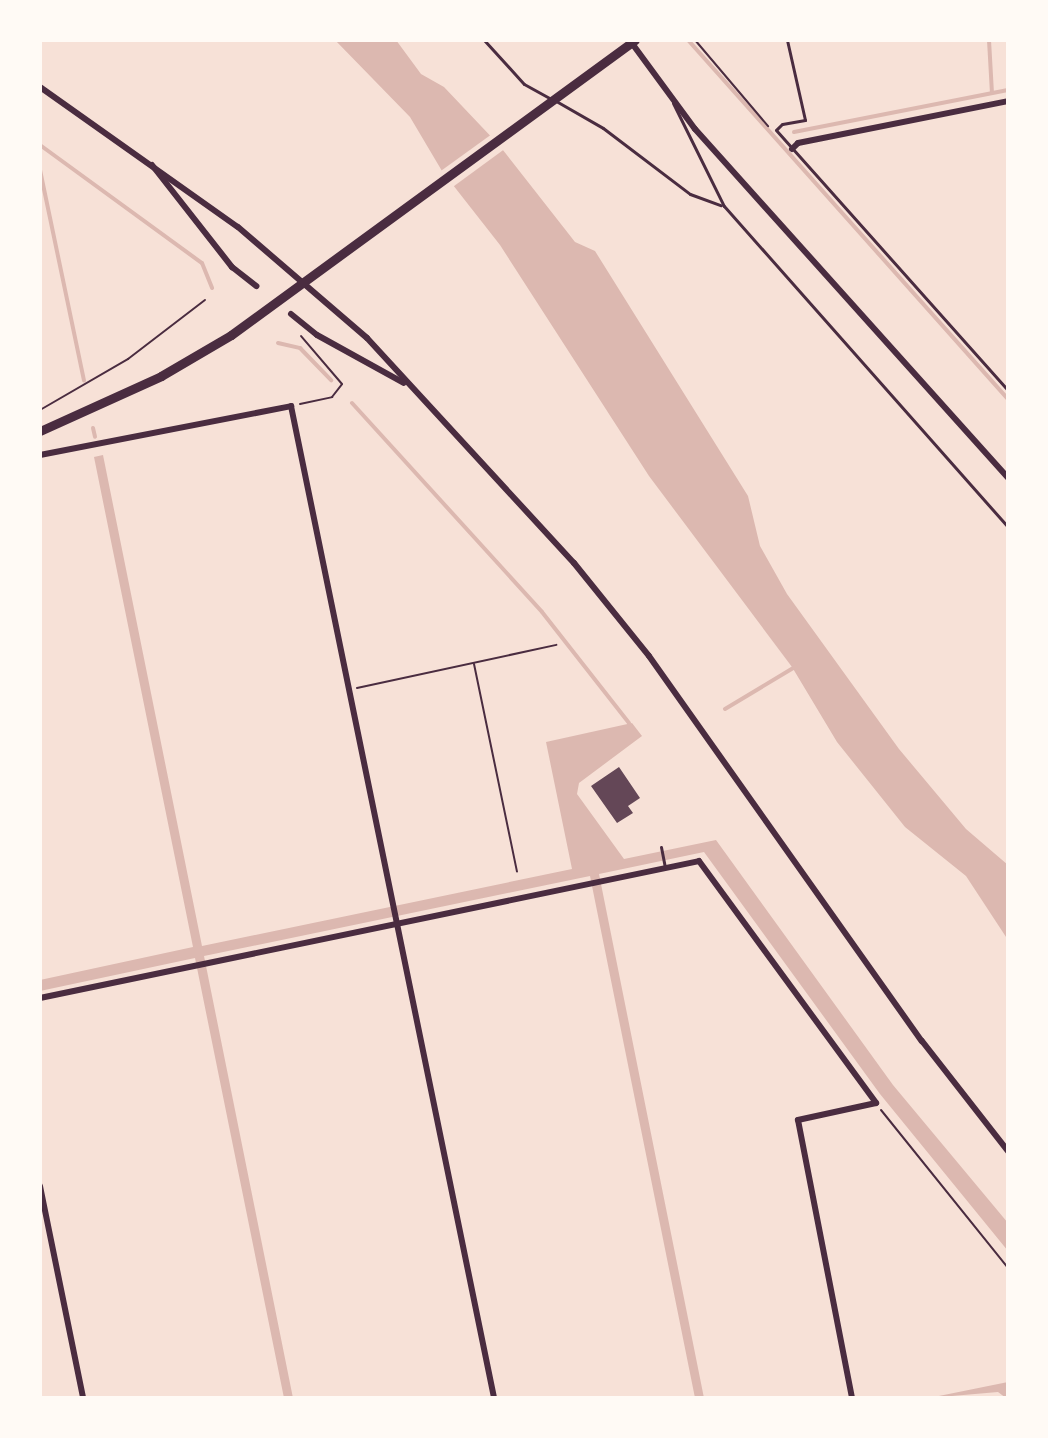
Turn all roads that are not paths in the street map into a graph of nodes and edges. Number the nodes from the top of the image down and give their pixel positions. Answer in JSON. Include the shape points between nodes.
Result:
{"nodes":[{"id":1,"x":484,"y":40,"type":"edge"},
{"id":2,"x":787,"y":40,"type":"edge"},
{"id":3,"x":631,"y":41,"type":"edge"},
{"id":4,"x":40,"y":87,"type":"edge"},
{"id":5,"x":671,"y":92,"type":"junction"},
{"id":6,"x":1008,"y":101,"type":"edge"},
{"id":7,"x":792,"y":149,"type":"junction"},
{"id":8,"x":147,"y":159,"type":"junction"},
{"id":9,"x":724,"y":206,"type":"junction"},
{"id":10,"x":305,"y":282,"type":"junction"},
{"id":11,"x":256,"y":286,"type":"dead end"},
{"id":12,"x":291,"y":314,"type":"road end"},
{"id":13,"x":410,"y":386,"type":"junction"},
{"id":14,"x":1008,"y":390,"type":"edge"},
{"id":15,"x":40,"y":431,"type":"edge"},
{"id":16,"x":40,"y":455,"type":"edge"},
{"id":17,"x":1008,"y":478,"type":"edge"},
{"id":18,"x":1008,"y":527,"type":"edge"},
{"id":19,"x":661,"y":847,"type":"dead end"},
{"id":20,"x":665,"y":868,"type":"junction"},
{"id":21,"x":399,"y":924,"type":"junction"},
{"id":22,"x":40,"y":998,"type":"edge"},
{"id":23,"x":1008,"y":1151,"type":"edge"},
{"id":24,"x":40,"y":1186,"type":"edge"},
{"id":25,"x":83,"y":1398,"type":"edge"},
{"id":26,"x":494,"y":1398,"type":"edge"},
{"id":27,"x":852,"y":1398,"type":"edge"}],
"edges":[{"from":1,"to":9,"type":"lane","via":[[524,84],[603,128],[690,194]]},
{"from":2,"to":7,"type":"lane","via":[[805,120],[776,130]]},
{"from":3,"to":5,"type":"street"},
{"from":3,"to":10,"type":"main road"},
{"from":4,"to":8,"type":"street"},
{"from":5,"to":9,"type":"lane","via":[[674,110]]},
{"from":5,"to":17,"type":"street","via":[[695,129]]},
{"from":6,"to":7,"type":"street","via":[[798,143]]},
{"from":7,"to":14,"type":"lane"},
{"from":8,"to":10,"type":"street"},
{"from":8,"to":11,"type":"street","via":[[232,267]]},
{"from":9,"to":18,"type":"lane"},
{"from":10,"to":13,"type":"street"},
{"from":10,"to":15,"type":"main road","via":[[161,376]]},
{"from":12,"to":13,"type":"street","via":[[317,335]]},
{"from":13,"to":23,"type":"street","via":[[574,563],[649,656],[922,1041]]},
{"from":16,"to":21,"type":"street","via":[[291,406]]},
{"from":19,"to":20,"type":"lane"},
{"from":20,"to":21,"type":"street"},
{"from":20,"to":27,"type":"street","via":[[699,861],[876,1103],[798,1120]]},
{"from":21,"to":22,"type":"street"},
{"from":21,"to":26,"type":"street"},
{"from":24,"to":25,"type":"street"}]}
